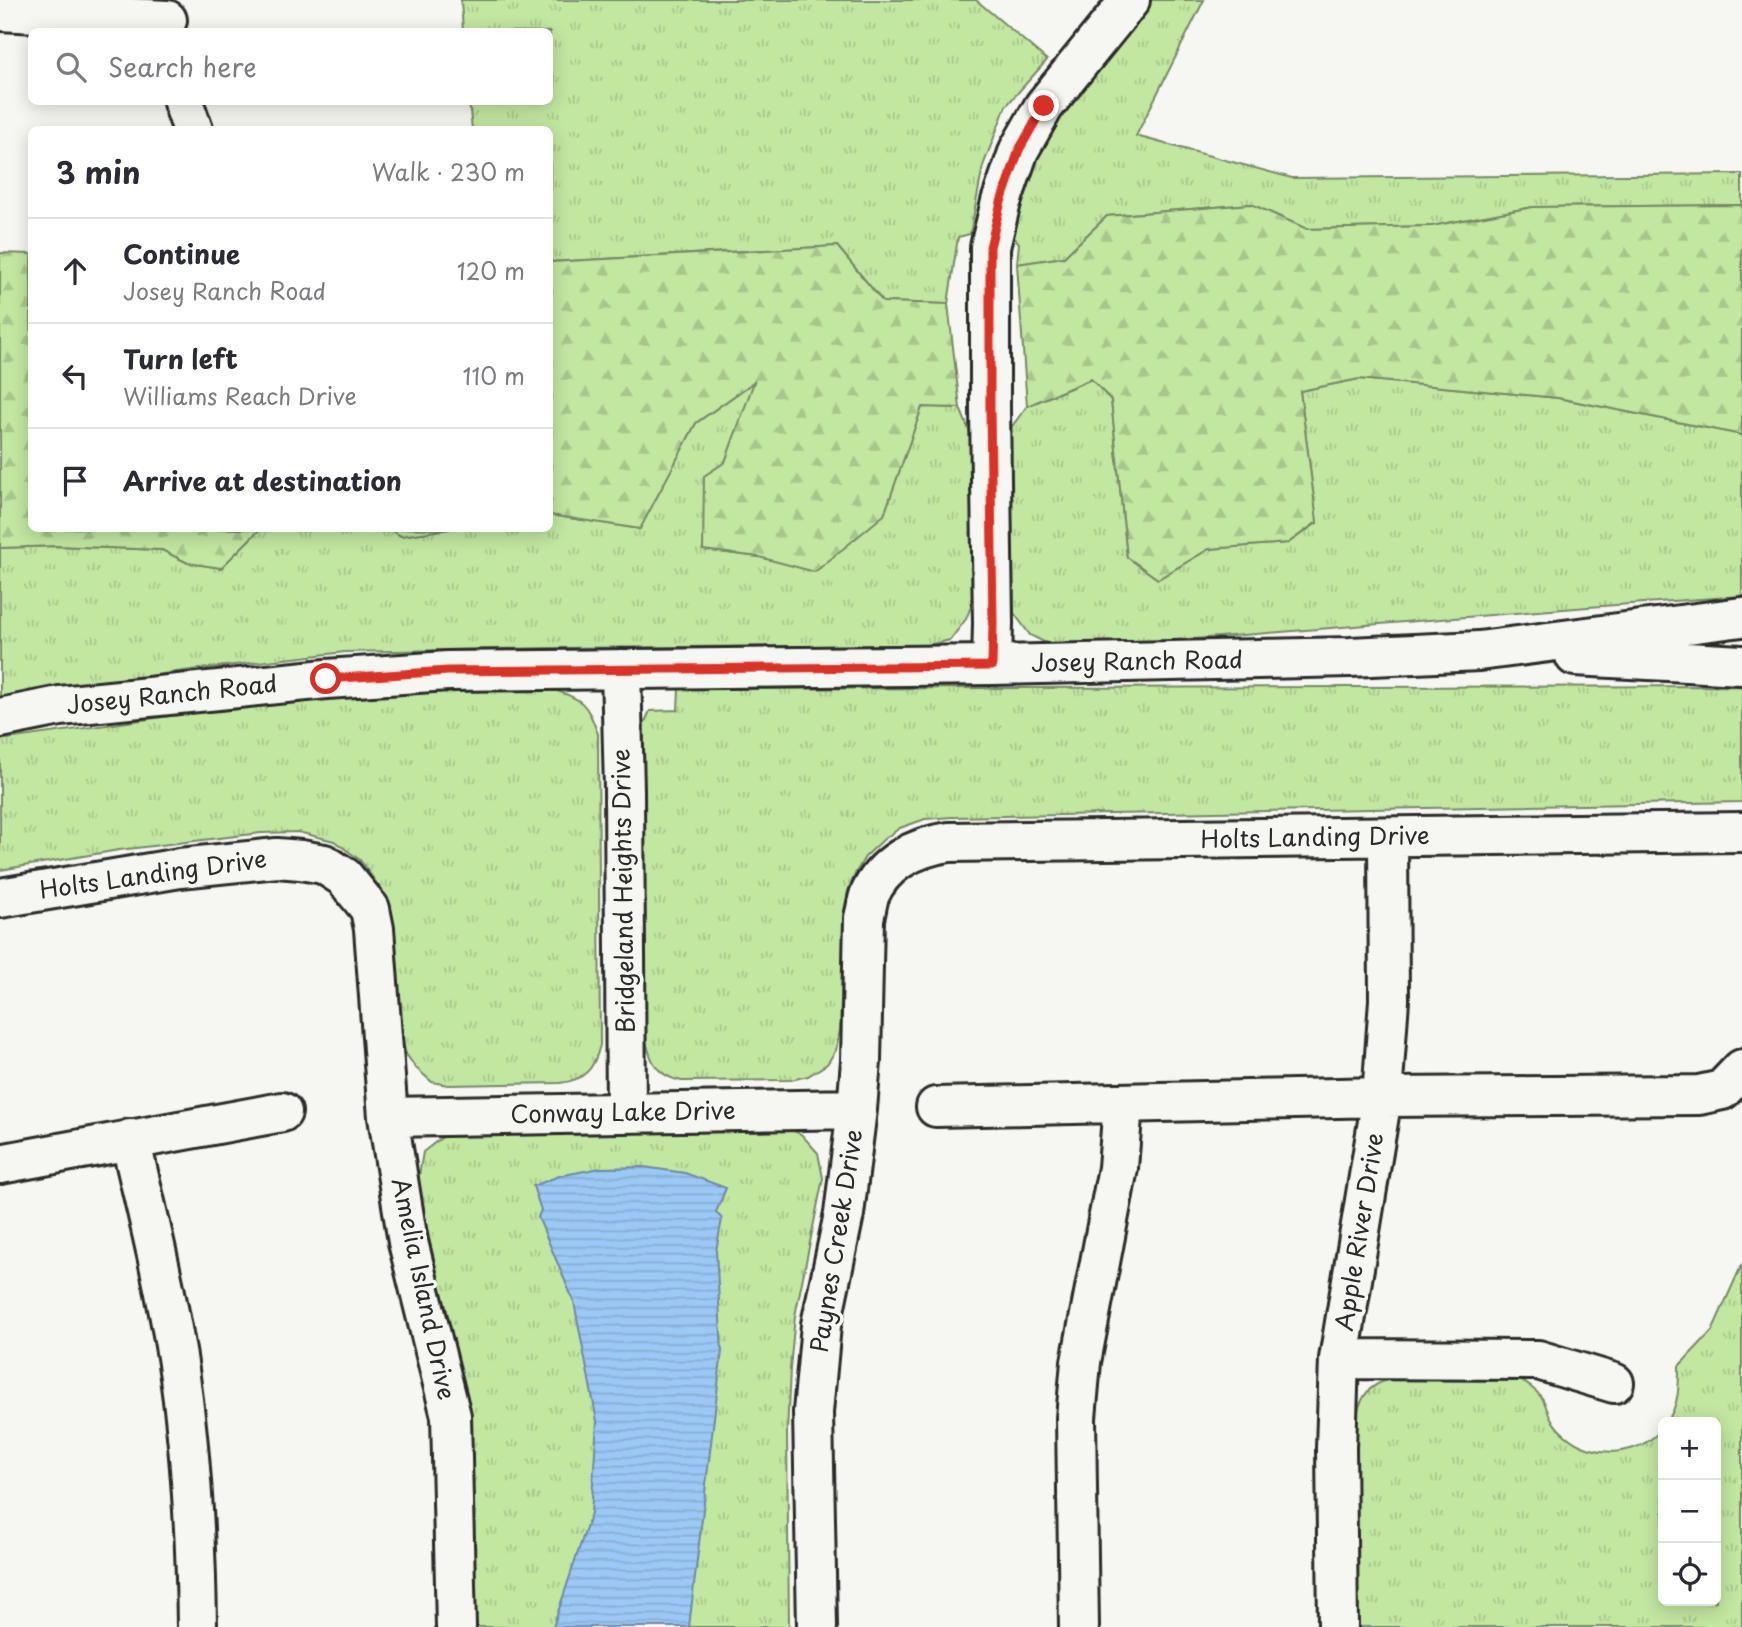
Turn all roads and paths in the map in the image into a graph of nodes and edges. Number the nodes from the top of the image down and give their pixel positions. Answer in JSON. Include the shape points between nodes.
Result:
{"nodes":[{"id":1,"x":1130,"y":0,"type":"edge"},
{"id":2,"x":0,"y":11,"type":"edge"},
{"id":3,"x":167,"y":17,"type":"edge"},
{"id":4,"x":184,"y":105,"type":"edge"},
{"id":5,"x":192,"y":126,"type":"edge"},
{"id":6,"x":1742,"y":617,"type":"edge"},
{"id":7,"x":1479,"y":651,"type":"junction"},
{"id":8,"x":1742,"y":664,"type":"edge"},
{"id":9,"x":992,"y":666,"type":"junction"},
{"id":10,"x":621,"y":669,"type":"junction"},
{"id":11,"x":0,"y":718,"type":"edge"},
{"id":12,"x":1742,"y":832,"type":"edge"},
{"id":13,"x":1388,"y":837,"type":"junction"},
{"id":14,"x":893,"y":863,"type":"joint"},
{"id":15,"x":344,"y":877,"type":"joint"},
{"id":16,"x":0,"y":898,"type":"edge"},
{"id":17,"x":1742,"y":1069,"type":"edge"},
{"id":18,"x":1382,"y":1097,"type":"junction"},
{"id":19,"x":1123,"y":1103,"type":"junction"},
{"id":20,"x":936,"y":1107,"type":"dead end"},
{"id":21,"x":857,"y":1109,"type":"junction"},
{"id":22,"x":282,"y":1112,"type":"dead end"},
{"id":23,"x":626,"y":1113,"type":"junction"},
{"id":24,"x":388,"y":1117,"type":"junction"},
{"id":25,"x":130,"y":1139,"type":"junction"},
{"id":26,"x":0,"y":1164,"type":"edge"},
{"id":27,"x":1339,"y":1359,"type":"junction"},
{"id":28,"x":1614,"y":1384,"type":"dead end"},
{"id":29,"x":197,"y":1627,"type":"edge"},
{"id":30,"x":456,"y":1627,"type":"edge"},
{"id":31,"x":817,"y":1627,"type":"edge"},
{"id":32,"x":1079,"y":1627,"type":"edge"},
{"id":33,"x":1338,"y":1627,"type":"edge"}],
"edges":[{"from":1,"to":9,"type":"street","via":[[1044,106],[1019,150],[990,247]]},
{"from":2,"to":3,"type":"street"},
{"from":4,"to":5,"type":"street"},
{"from":6,"to":7,"type":"street","name":"Josey Ranch Road"},
{"from":7,"to":8,"type":"street","name":"Josey Ranch Road"},
{"from":7,"to":9,"type":"street","name":"Josey Ranch Road"},
{"from":9,"to":10,"type":"street","name":"Josey Ranch Road"},
{"from":10,"to":11,"type":"street","name":"Josey Ranch Road","via":[[448,671],[326,679],[60,706]]},
{"from":10,"to":23,"type":"street","name":"Bridgeland Heights Drive"},
{"from":12,"to":13,"type":"street","name":"Holts Landing Drive"},
{"from":13,"to":14,"type":"street","name":"Holts Landing Drive","via":[[948,842]]},
{"from":13,"to":18,"type":"street","name":"Apple River Drive","via":[[1389,1000]]},
{"from":14,"to":21,"type":"street","name":"Paynes Creek Drive","via":[[869,896],[864,918]]},
{"from":15,"to":16,"type":"street","name":"Holts Landing Drive","via":[[324,864],[277,858],[180,868]]},
{"from":15,"to":24,"type":"street","name":"Amelia Island Drive","via":[[370,909],[374,929]]},
{"from":17,"to":18,"type":"street","via":[[1722,1090],[1699,1095]]},
{"from":18,"to":19,"type":"street"},
{"from":18,"to":27,"type":"street","name":"Apple River Drive"},
{"from":19,"to":20,"type":"street"},
{"from":19,"to":32,"type":"street","via":[[1118,1168],[1081,1362],[1076,1419]]},
{"from":21,"to":23,"type":"street","name":"Conway Lake Drive"},
{"from":21,"to":31,"type":"street","name":"Paynes Creek Drive","via":[[844,1214],[821,1325],[813,1412]]},
{"from":22,"to":25,"type":"street"},
{"from":23,"to":24,"type":"street","name":"Conway Lake Drive"},
{"from":24,"to":30,"type":"street","name":"Amelia Island Drive","via":[[408,1242],[451,1416]]},
{"from":25,"to":26,"type":"street"},
{"from":25,"to":29,"type":"street","via":[[177,1359],[194,1534]]},
{"from":27,"to":28,"type":"street","via":[[1538,1360]]},
{"from":27,"to":33,"type":"street","name":"Apple River Drive"}]}
